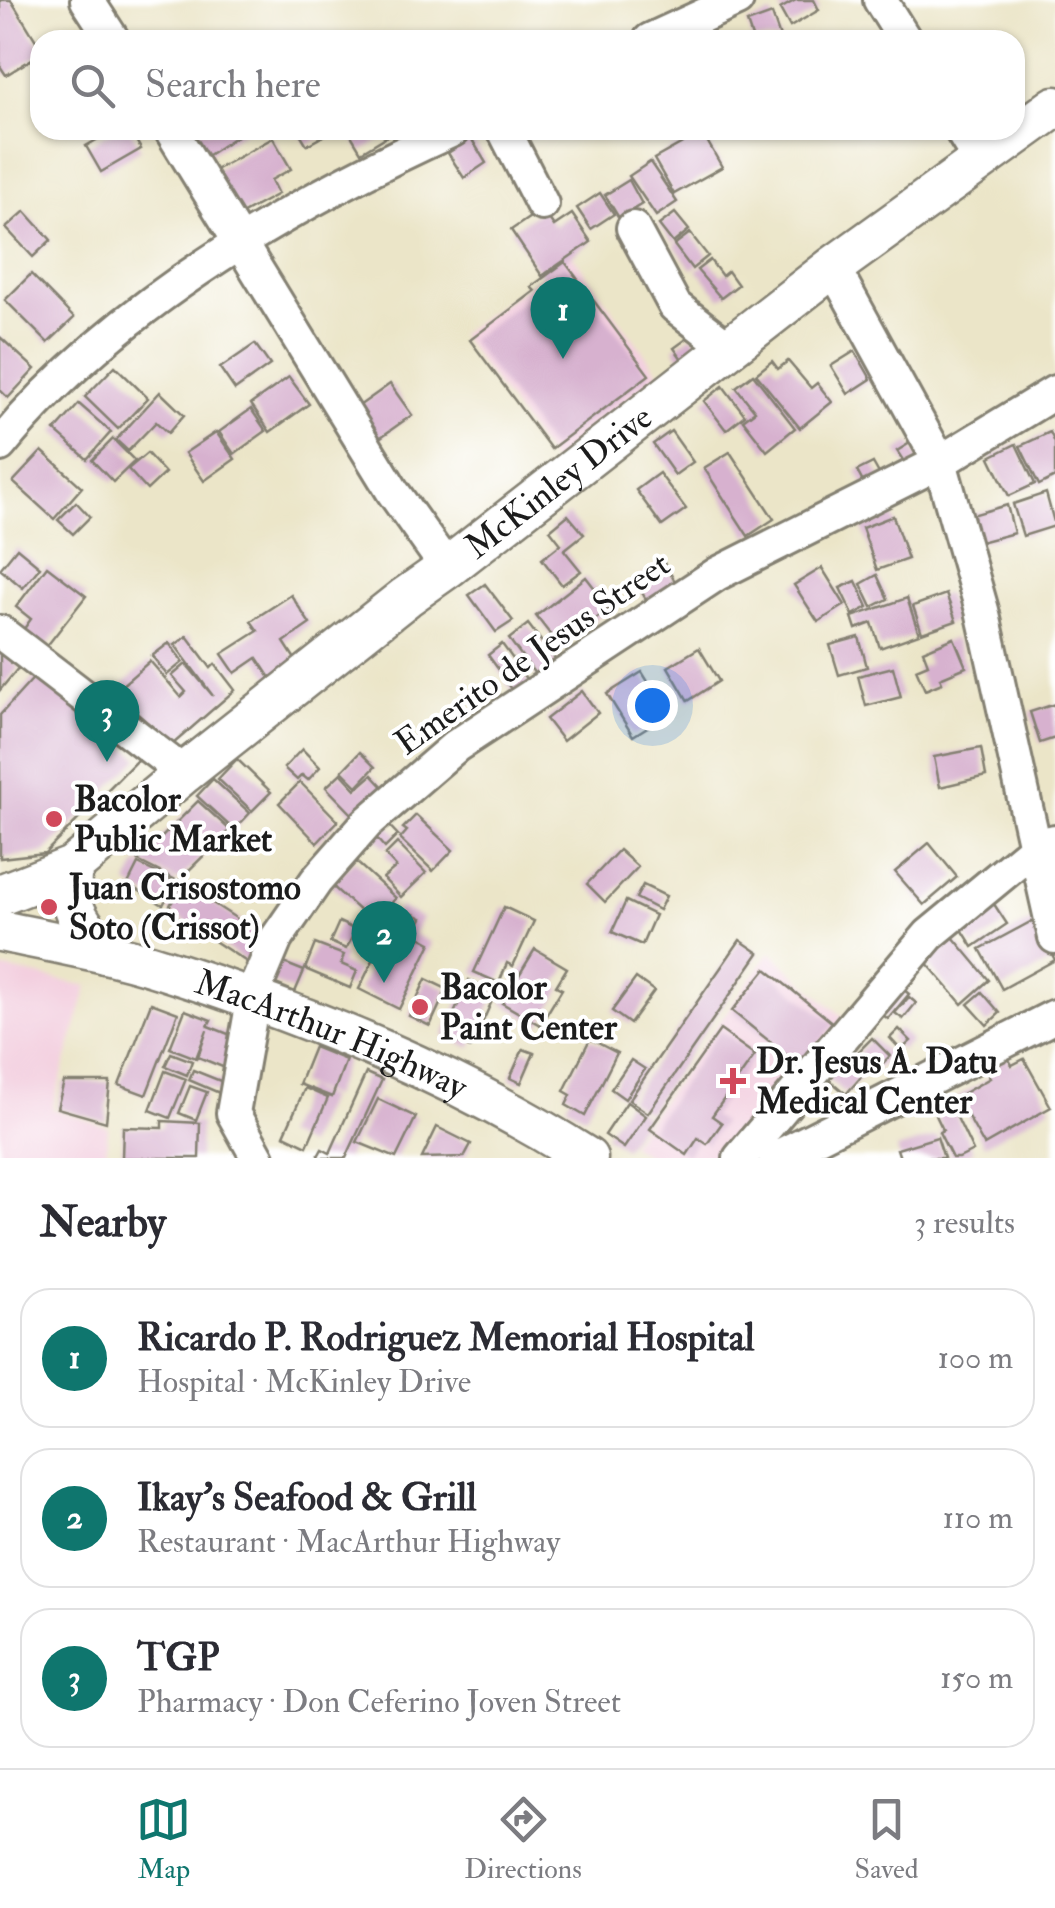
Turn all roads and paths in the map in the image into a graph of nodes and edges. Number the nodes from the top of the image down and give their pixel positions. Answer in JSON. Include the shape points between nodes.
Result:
{"nodes":[{"id":1,"x":88,"y":0,"type":"edge"},
{"id":2,"x":736,"y":0,"type":"edge"},
{"id":3,"x":880,"y":0,"type":"edge"},
{"id":4,"x":107,"y":30,"type":"edge"},
{"id":5,"x":672,"y":30,"type":"edge"},
{"id":6,"x":899,"y":30,"type":"edge"},
{"id":7,"x":1055,"y":107,"type":"edge"},
{"id":8,"x":1025,"y":121,"type":"edge"},
{"id":9,"x":176,"y":140,"type":"edge"},
{"id":10,"x":432,"y":140,"type":"edge"},
{"id":11,"x":509,"y":140,"type":"edge"},
{"id":12,"x":971,"y":145,"type":"edge"},
{"id":13,"x":542,"y":204,"type":"dead end"},
{"id":14,"x":633,"y":228,"type":"dead end"},
{"id":15,"x":243,"y":243,"type":"junction"},
{"id":16,"x":834,"y":267,"type":"junction"},
{"id":17,"x":730,"y":349,"type":"junction"},
{"id":18,"x":1055,"y":392,"type":"edge"},
{"id":19,"x":0,"y":445,"type":"edge"},
{"id":20,"x":940,"y":462,"type":"junction"},
{"id":21,"x":447,"y":568,"type":"junction"},
{"id":22,"x":0,"y":632,"type":"edge"},
{"id":23,"x":184,"y":773,"type":"junction"},
{"id":24,"x":1046,"y":844,"type":"edge"},
{"id":25,"x":72,"y":867,"type":"junction"},
{"id":26,"x":0,"y":895,"type":"edge"},
{"id":27,"x":0,"y":930,"type":"edge"},
{"id":28,"x":1055,"y":937,"type":"edge"},
{"id":29,"x":105,"y":954,"type":"junction"},
{"id":30,"x":252,"y":1001,"type":"junction"},
{"id":31,"x":1055,"y":1016,"type":"edge"},
{"id":32,"x":583,"y":1157,"type":"edge"},
{"id":33,"x":258,"y":1158,"type":"edge"},
{"id":34,"x":740,"y":1158,"type":"edge"},
{"id":35,"x":776,"y":1158,"type":"edge"}],
"edges":[{"from":1,"to":4,"type":"street"},
{"from":2,"to":5,"type":"street"},
{"from":3,"to":6,"type":"street"},
{"from":7,"to":8,"type":"main road","name":"McKinley Drive"},
{"from":9,"to":15,"type":"street"},
{"from":10,"to":15,"type":"street"},
{"from":11,"to":13,"type":"street"},
{"from":12,"to":16,"type":"main road","name":"McKinley Drive"},
{"from":14,"to":17,"type":"street","via":[[675,306]]},
{"from":15,"to":19,"type":"street","via":[[174,286],[76,364]]},
{"from":15,"to":21,"type":"street"},
{"from":16,"to":17,"type":"main road","name":"McKinley Drive"},
{"from":16,"to":20,"type":"street"},
{"from":17,"to":21,"type":"main road","name":"McKinley Drive"},
{"from":18,"to":20,"type":"street","name":"Emerito de Jesus Street"},
{"from":20,"to":24,"type":"street"},
{"from":20,"to":30,"type":"street","name":"Emerito de Jesus Street","via":[[717,574],[456,746],[367,823],[316,881],[276,939]]},
{"from":21,"to":23,"type":"main road","name":"McKinley Drive"},
{"from":22,"to":23,"type":"street"},
{"from":23,"to":25,"type":"main road","name":"McKinley Drive"},
{"from":24,"to":28,"type":"street"},
{"from":24,"to":34,"type":"street","via":[[929,935]]},
{"from":25,"to":26,"type":"main road","name":"McKinley Drive"},
{"from":25,"to":29,"type":"main road","via":[[74,914]]},
{"from":27,"to":29,"type":"main road","name":"MacArthur Highway"},
{"from":29,"to":30,"type":"main road","name":"MacArthur Highway"},
{"from":30,"to":32,"type":"main road","name":"MacArthur Highway","via":[[429,1072]]},
{"from":30,"to":33,"type":"street","name":"Emerito de Jesus Street","via":[[232,1114]]},
{"from":31,"to":35,"type":"street"}]}
